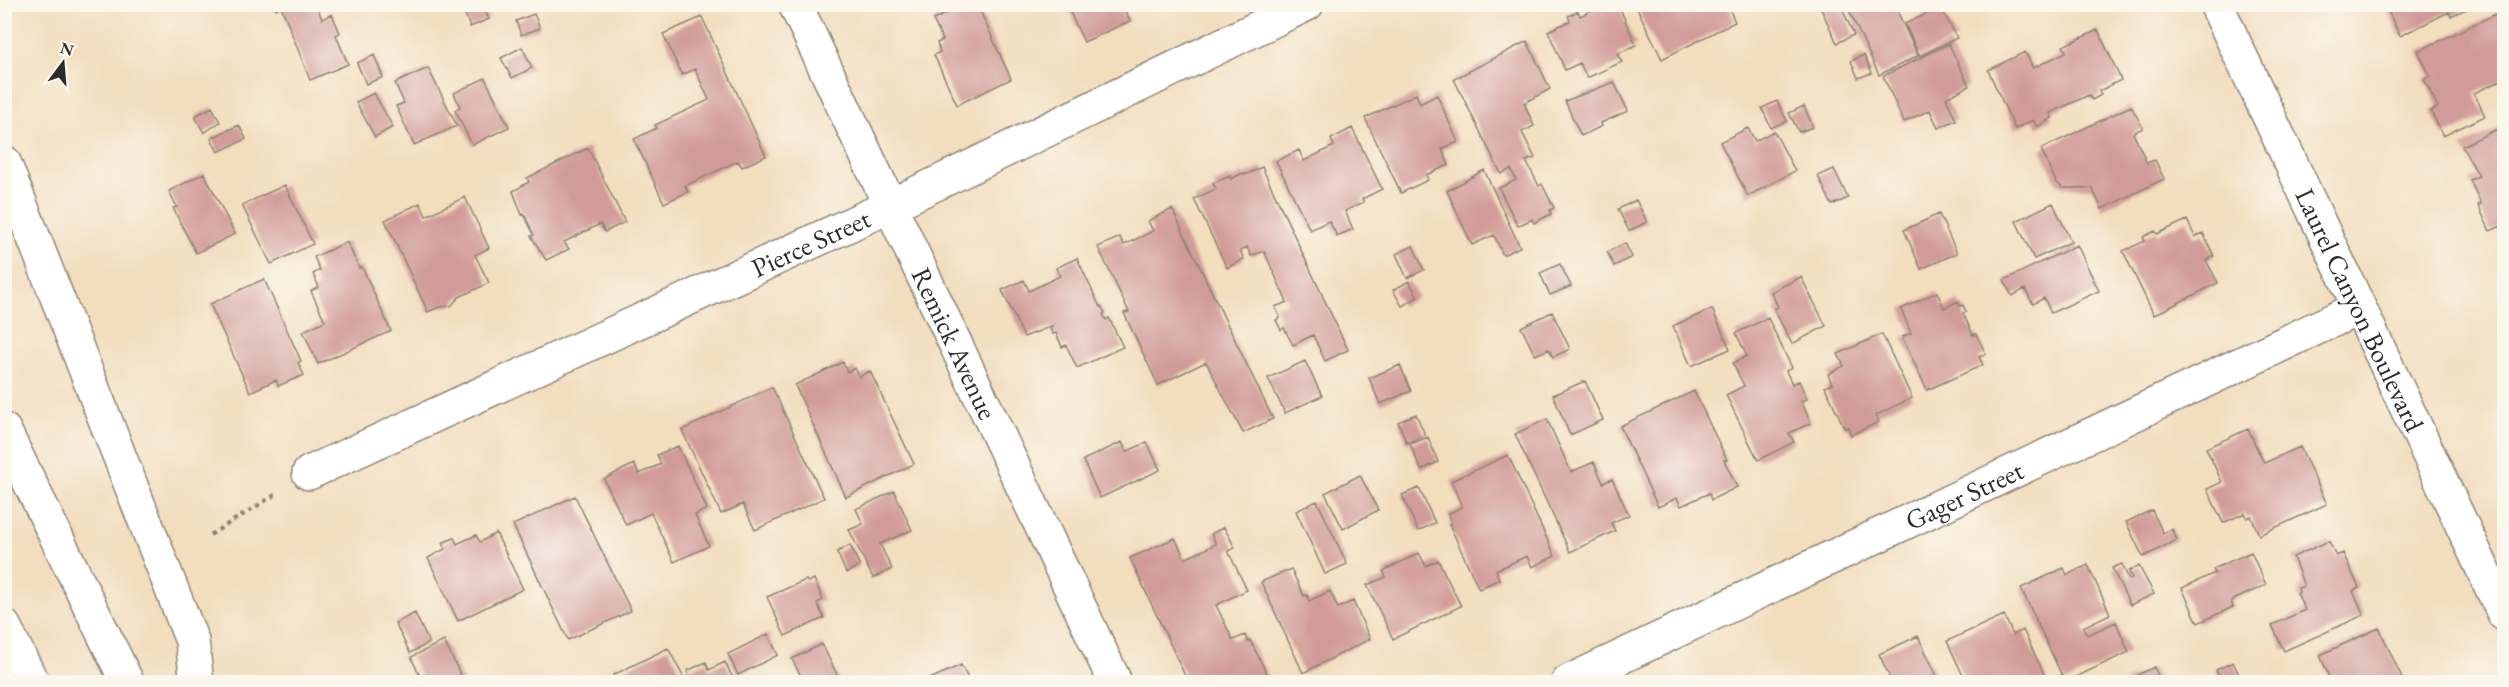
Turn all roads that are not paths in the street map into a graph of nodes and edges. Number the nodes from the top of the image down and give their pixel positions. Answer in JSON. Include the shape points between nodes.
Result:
{"nodes":[{"id":1,"x":795,"y":4,"type":"edge"},
{"id":2,"x":1307,"y":4,"type":"edge"},
{"id":3,"x":2216,"y":4,"type":"edge"},
{"id":4,"x":4,"y":162,"type":"edge"},
{"id":5,"x":890,"y":206,"type":"junction"},
{"id":6,"x":2360,"y":308,"type":"junction"},
{"id":7,"x":4,"y":430,"type":"edge"},
{"id":8,"x":309,"y":473,"type":"road end"},
{"id":9,"x":2505,"y":614,"type":"edge"},
{"id":10,"x":4,"y":626,"type":"edge"},
{"id":11,"x":32,"y":682,"type":"edge"},
{"id":12,"x":128,"y":682,"type":"edge"},
{"id":13,"x":197,"y":682,"type":"edge"},
{"id":14,"x":1115,"y":682,"type":"edge"},
{"id":15,"x":1568,"y":682,"type":"edge"}],
"edges":[{"from":1,"to":5,"type":"main road","name":"Remick Avenue"},
{"from":2,"to":5,"type":"main road","name":"Pierce Street"},
{"from":3,"to":6,"type":"main road","name":"Laurel Canyon Boulevard"},
{"from":4,"to":13,"type":"main road","via":[[192,641]]},
{"from":5,"to":8,"type":"main road","name":"Pierce Street"},
{"from":5,"to":14,"type":"main road","name":"Remick Avenue"},
{"from":6,"to":9,"type":"main road","name":"Laurel Canyon Boulevard"},
{"from":6,"to":15,"type":"main road","name":"Gager Street"},
{"from":7,"to":12,"type":"main road"},
{"from":10,"to":11,"type":"main road"}]}
